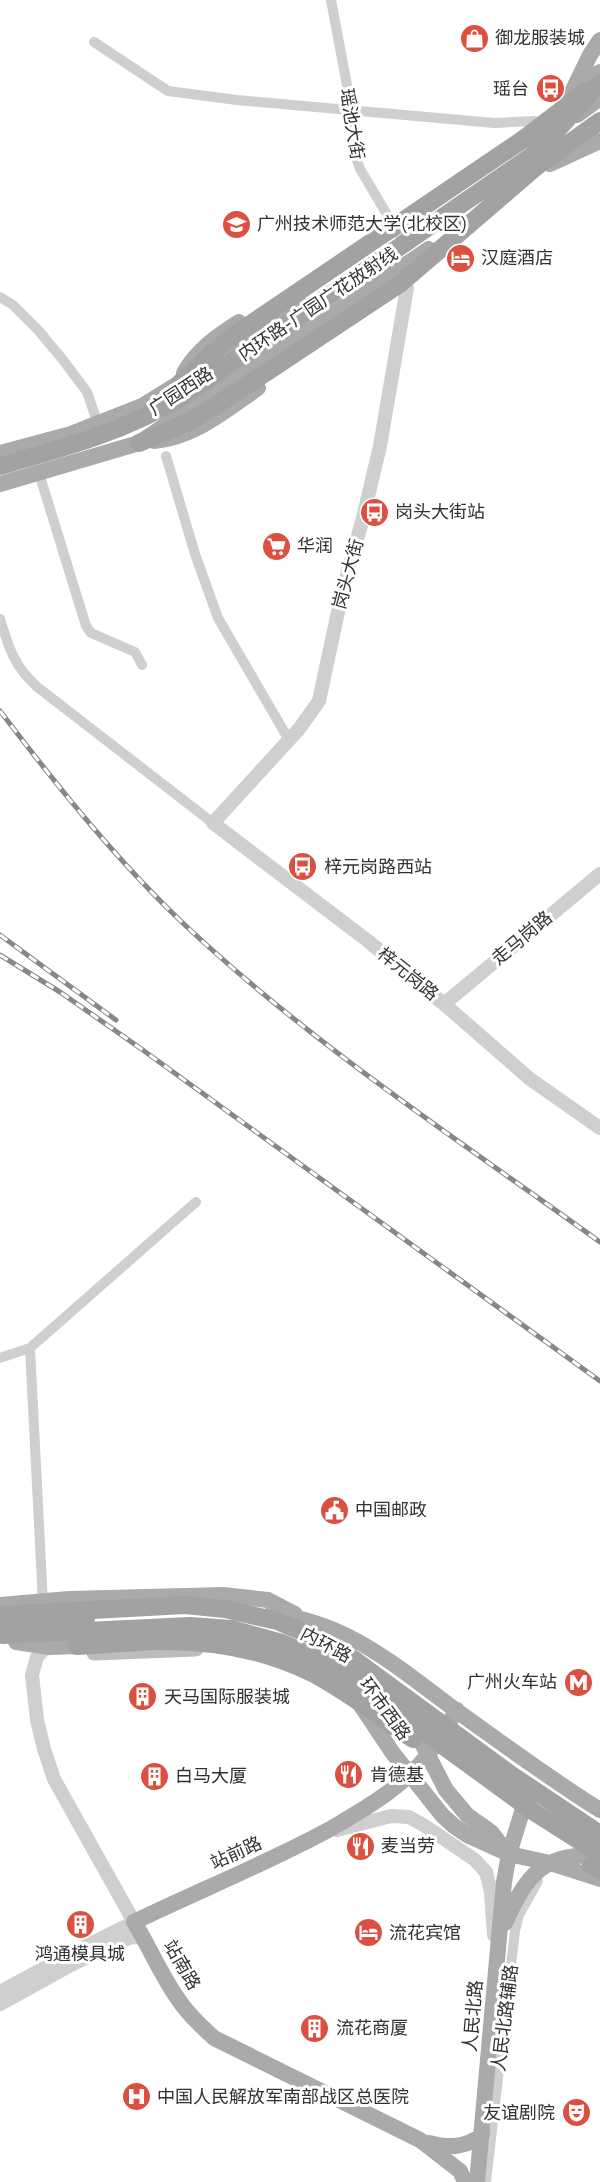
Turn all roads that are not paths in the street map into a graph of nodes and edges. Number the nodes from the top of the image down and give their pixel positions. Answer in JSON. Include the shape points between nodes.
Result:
{"nodes":[{"id":1,"x":331,"y":0,"type":"edge"},
{"id":2,"x":600,"y":40,"type":"edge"},
{"id":3,"x":94,"y":42,"type":"dead end"},
{"id":4,"x":600,"y":72,"type":"edge"},
{"id":5,"x":600,"y":81,"type":"edge"},
{"id":6,"x":571,"y":93,"type":"junction"},
{"id":7,"x":600,"y":98,"type":"edge"},
{"id":8,"x":351,"y":111,"type":"junction"},
{"id":9,"x":534,"y":121,"type":"junction"},
{"id":10,"x":600,"y":123,"type":"edge"},
{"id":11,"x":600,"y":141,"type":"edge"},
{"id":12,"x":543,"y":166,"type":"junction"},
{"id":13,"x":499,"y":170,"type":"junction"},
{"id":14,"x":454,"y":175,"type":"junction"},
{"id":15,"x":512,"y":192,"type":"junction"},
{"id":16,"x":486,"y":211,"type":"junction"},
{"id":17,"x":389,"y":220,"type":"junction"},
{"id":18,"x":422,"y":223,"type":"junction"},
{"id":19,"x":401,"y":238,"type":"junction"},
{"id":20,"x":407,"y":288,"type":"junction"},
{"id":21,"x":0,"y":297,"type":"edge"},
{"id":22,"x":390,"y":299,"type":"junction"},
{"id":23,"x":344,"y":307,"type":"junction"},
{"id":24,"x":180,"y":382,"type":"junction"},
{"id":25,"x":98,"y":424,"type":"junction"},
{"id":26,"x":139,"y":443,"type":"junction"},
{"id":27,"x":0,"y":453,"type":"edge"},
{"id":28,"x":166,"y":456,"type":"dead end"},
{"id":29,"x":0,"y":466,"type":"edge"},
{"id":30,"x":39,"y":473,"type":"junction"},
{"id":31,"x":0,"y":478,"type":"edge"},
{"id":32,"x":0,"y":484,"type":"edge"},
{"id":33,"x":0,"y":619,"type":"edge"},
{"id":34,"x":142,"y":665,"type":"dead end"},
{"id":35,"x":289,"y":740,"type":"junction"},
{"id":36,"x":213,"y":823,"type":"junction"},
{"id":37,"x":600,"y":873,"type":"edge"},
{"id":38,"x":444,"y":1004,"type":"junction"},
{"id":39,"x":600,"y":1128,"type":"edge"},
{"id":40,"x":196,"y":1202,"type":"dead end"},
{"id":41,"x":30,"y":1348,"type":"junction"},
{"id":42,"x":0,"y":1358,"type":"edge"},
{"id":43,"x":43,"y":1603,"type":"junction"},
{"id":44,"x":0,"y":1605,"type":"edge"},
{"id":45,"x":266,"y":1613,"type":"junction"},
{"id":46,"x":0,"y":1614,"type":"edge"},
{"id":47,"x":86,"y":1619,"type":"joint"},
{"id":48,"x":3,"y":1634,"type":"edge"},
{"id":49,"x":259,"y":1642,"type":"junction"},
{"id":50,"x":77,"y":1646,"type":"joint"},
{"id":51,"x":50,"y":1647,"type":"junction"},
{"id":52,"x":277,"y":1648,"type":"junction"},
{"id":53,"x":353,"y":1665,"type":"junction"},
{"id":54,"x":398,"y":1667,"type":"junction"},
{"id":55,"x":373,"y":1679,"type":"junction"},
{"id":56,"x":417,"y":1682,"type":"junction"},
{"id":57,"x":400,"y":1706,"type":"junction"},
{"id":58,"x":457,"y":1710,"type":"junction"},
{"id":59,"x":427,"y":1755,"type":"junction"},
{"id":60,"x":524,"y":1759,"type":"junction"},
{"id":61,"x":410,"y":1774,"type":"junction"},
{"id":62,"x":572,"y":1793,"type":"junction"},
{"id":63,"x":600,"y":1810,"type":"edge"},
{"id":64,"x":534,"y":1812,"type":"junction"},
{"id":65,"x":600,"y":1834,"type":"edge"},
{"id":66,"x":317,"y":1836,"type":"junction"},
{"id":67,"x":600,"y":1843,"type":"edge"},
{"id":68,"x":509,"y":1854,"type":"junction"},
{"id":69,"x":550,"y":1863,"type":"junction"},
{"id":70,"x":599,"y":1865,"type":"edge"},
{"id":71,"x":134,"y":1923,"type":"junction"},
{"id":72,"x":500,"y":1935,"type":"junction"},
{"id":73,"x":144,"y":1938,"type":"junction"},
{"id":74,"x":498,"y":1964,"type":"junction"},
{"id":75,"x":0,"y":1992,"type":"edge"},
{"id":76,"x":0,"y":2004,"type":"edge"},
{"id":77,"x":495,"y":2060,"type":"junction"},
{"id":78,"x":482,"y":2136,"type":"junction"},
{"id":79,"x":420,"y":2140,"type":"junction"},
{"id":80,"x":466,"y":2180,"type":"edge"},
{"id":81,"x":486,"y":2182,"type":"edge"}],
"edges":[{"from":1,"to":8,"type":"street","name":"瑶池大街"},
{"from":2,"to":6,"type":"main road"},
{"from":3,"to":8,"type":"street","via":[[168,91]]},
{"from":4,"to":6,"type":"main road"},
{"from":5,"to":24,"type":"highway","bridge":true,"via":[[525,138],[227,339]]},
{"from":5,"to":29,"type":"highway","name":"内环路-广园广花放射线","bridge":true,"via":[[530,157],[178,399],[105,435]]},
{"from":6,"to":9,"type":"main road"},
{"from":7,"to":13,"type":"main road","name":"广园西路"},
{"from":8,"to":9,"type":"street","via":[[494,123]]},
{"from":8,"to":17,"type":"street","name":"瑶池大街","via":[[360,170]]},
{"from":9,"to":14,"type":"main road"},
{"from":10,"to":12,"type":"highway"},
{"from":11,"to":12,"type":"main road","name":"广园西路"},
{"from":12,"to":15,"type":"main road","name":"广园西路"},
{"from":12,"to":26,"type":"highway","bridge":true,"via":[[401,283],[195,419]]},
{"from":12,"to":31,"type":"highway","name":"内环路-广园广花放射线","bridge":true,"via":[[166,419],[113,444]]},
{"from":13,"to":15,"type":"street","via":[[511,183]]},
{"from":13,"to":18,"type":"main road","name":"广园西路"},
{"from":14,"to":17,"type":"main road"},
{"from":14,"to":18,"type":"main road"},
{"from":15,"to":16,"type":"main road","name":"广园西路"},
{"from":16,"to":20,"type":"main road","via":[[456,246]]},
{"from":16,"to":23,"type":"main road","name":"广园西路"},
{"from":17,"to":19,"type":"street","name":"瑶池大街"},
{"from":17,"to":24,"type":"main road","via":[[218,336],[193,360]]},
{"from":18,"to":19,"type":"main road","name":"广园西路"},
{"from":19,"to":24,"type":"main road","name":"广园西路"},
{"from":20,"to":22,"type":"main road"},
{"from":20,"to":35,"type":"street","name":"岗头大街","via":[[380,446],[319,701]]},
{"from":21,"to":25,"type":"street","via":[[39,331],[63,360],[87,392]]},
{"from":22,"to":23,"type":"main road"},
{"from":22,"to":26,"type":"main road","via":[[200,426],[177,437]]},
{"from":23,"to":26,"type":"main road","name":"广园西路"},
{"from":24,"to":25,"type":"main road","name":"广园西路","via":[[142,406]]},
{"from":25,"to":27,"type":"main road","name":"广园西路"},
{"from":26,"to":30,"type":"main road","name":"广园西路"},
{"from":28,"to":35,"type":"street","via":[[218,618]]},
{"from":30,"to":32,"type":"main road","name":"广园西路"},
{"from":30,"to":34,"type":"street","via":[[86,626],[91,633],[135,652]]},
{"from":33,"to":36,"type":"street","via":[[21,672]]},
{"from":35,"to":36,"type":"street","name":"岗头大街"},
{"from":36,"to":38,"type":"street","name":"梓元岗路"},
{"from":37,"to":38,"type":"street","name":"走马岗路"},
{"from":38,"to":39,"type":"street","name":"梓元岗路","via":[[530,1079]]},
{"from":40,"to":41,"type":"street"},
{"from":41,"to":42,"type":"street"},
{"from":41,"to":43,"type":"street"},
{"from":43,"to":44,"type":"main road"},
{"from":43,"to":45,"type":"main road","via":[[204,1594],[249,1596]]},
{"from":45,"to":47,"type":"main road","name":"环市西路"},
{"from":45,"to":49,"type":"main road"},
{"from":45,"to":53,"type":"main road","via":[[298,1636]]},
{"from":45,"to":54,"type":"main road","name":"环市西路","via":[[304,1619],[342,1632]]},
{"from":46,"to":65,"type":"highway","name":"内环路","bridge":true,"via":[[185,1605],[277,1621],[322,1640],[356,1661],[510,1774]]},
{"from":47,"to":48,"type":"highway"},
{"from":48,"to":49,"type":"main road","name":"环市西路","via":[[185,1633]]},
{"from":48,"to":51,"type":"main road"},
{"from":48,"to":64,"type":"highway","name":"内环路","bridge":true,"via":[[190,1626],[231,1629],[270,1638],[350,1678]]},
{"from":49,"to":52,"type":"main road","name":"环市西路"},
{"from":50,"to":51,"type":"main road"},
{"from":50,"to":64,"type":"highway","bridge":true,"via":[[182,1641],[226,1644],[260,1652],[295,1665],[344,1692]]},
{"from":51,"to":52,"type":"main road","via":[[77,1653]]},
{"from":51,"to":71,"type":"street","name":"站南路","via":[[37,1657],[32,1675],[36,1720],[44,1749],[54,1779]]},
{"from":52,"to":61,"type":"main road","name":"环市西路","via":[[328,1674],[351,1692]]},
{"from":53,"to":54,"type":"main road"},
{"from":53,"to":55,"type":"main road"},
{"from":54,"to":56,"type":"main road","name":"环市西路"},
{"from":55,"to":56,"type":"main road"},
{"from":55,"to":57,"type":"main road"},
{"from":56,"to":57,"type":"main road"},
{"from":56,"to":58,"type":"main road","name":"环市西路"},
{"from":57,"to":59,"type":"main road"},
{"from":58,"to":59,"type":"main road","name":"站前路"},
{"from":58,"to":60,"type":"main road","name":"环市西路"},
{"from":59,"to":61,"type":"main road","name":"站前路"},
{"from":59,"to":68,"type":"main road","via":[[456,1804],[491,1832]]},
{"from":60,"to":62,"type":"main road","name":"环市西路"},
{"from":60,"to":68,"type":"main road","name":"人民北路","via":[[525,1800]]},
{"from":61,"to":66,"type":"main road","name":"站前路","via":[[361,1811]]},
{"from":61,"to":68,"type":"main road","name":"环市西路","via":[[454,1826]]},
{"from":62,"to":63,"type":"main road","name":"环市西路"},
{"from":62,"to":67,"type":"main road","via":[[561,1795],[559,1811],[574,1827]]},
{"from":64,"to":70,"type":"highway","name":"内环路","bridge":true},
{"from":66,"to":71,"type":"main road","name":"站前路"},
{"from":66,"to":74,"type":"street","via":[[381,1817],[409,1817],[475,1860],[489,1880]]},
{"from":68,"to":69,"type":"main road","name":"环市西路"},
{"from":68,"to":72,"type":"main road","name":"人民北路"},
{"from":69,"to":70,"type":"main road","name":"环市西路"},
{"from":69,"to":72,"type":"main road","via":[[529,1878]]},
{"from":69,"to":77,"type":"street","name":"人民北路辅路","via":[[519,1915]]},
{"from":71,"to":73,"type":"main road","name":"站南路"},
{"from":71,"to":75,"type":"street","name":"站前路"},
{"from":72,"to":74,"type":"main road","name":"人民北路"},
{"from":73,"to":76,"type":"street","via":[[126,1938]]},
{"from":73,"to":79,"type":"main road","name":"站南路","via":[[188,2014],[214,2038]]},
{"from":74,"to":77,"type":"main road","name":"人民北路"},
{"from":77,"to":78,"type":"main road","name":"人民北路"},
{"from":77,"to":81,"type":"street","name":"人民北路辅路"},
{"from":78,"to":79,"type":"main road","via":[[451,2147]]},
{"from":78,"to":80,"type":"main road","name":"人民北路"},
{"from":79,"to":80,"type":"main road","name":"站南路"}]}
